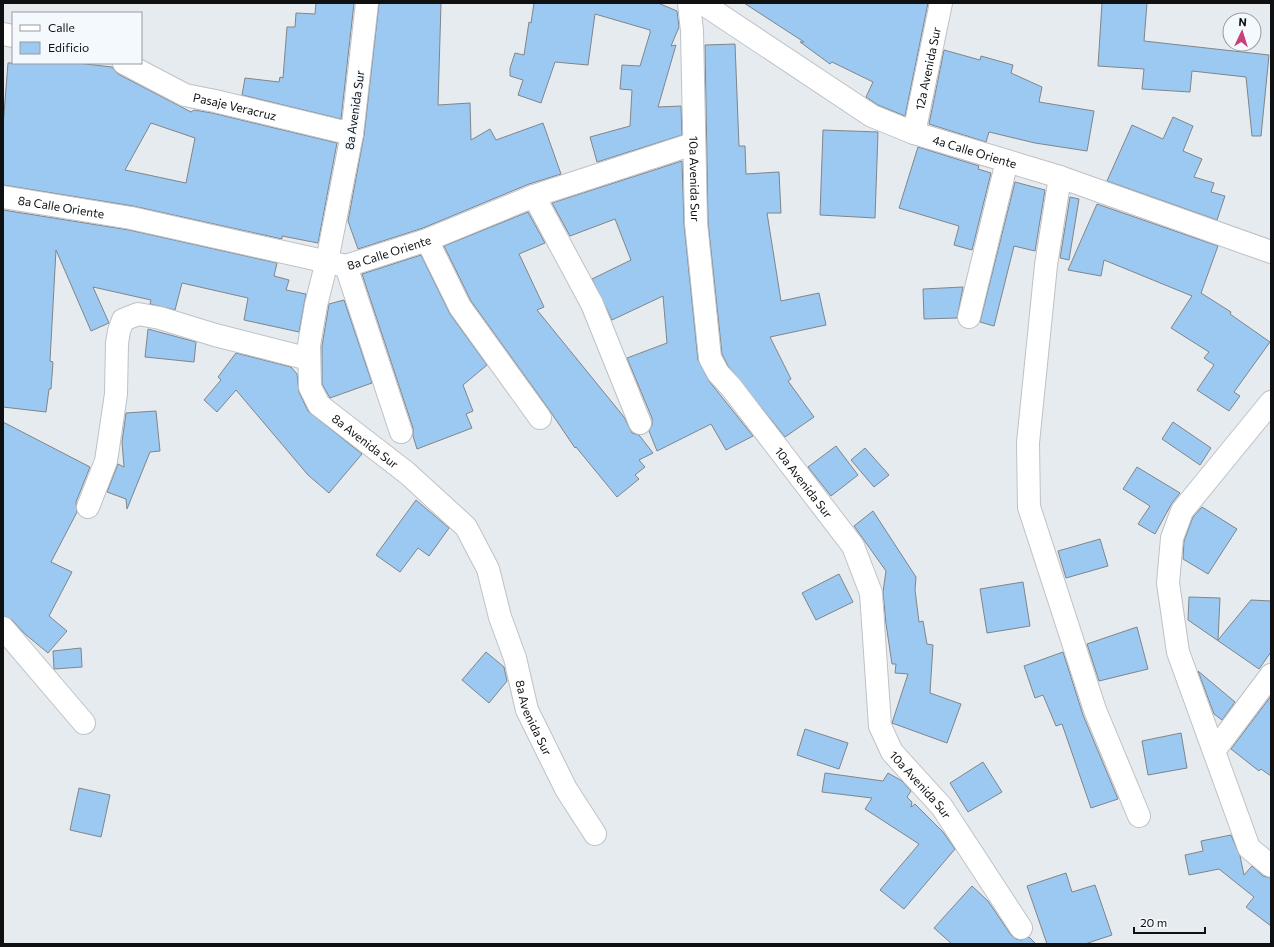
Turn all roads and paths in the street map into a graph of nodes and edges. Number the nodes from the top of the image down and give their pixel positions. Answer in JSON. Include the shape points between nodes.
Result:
{"nodes":[{"id":1,"x":367,"y":3,"type":"edge"},
{"id":2,"x":690,"y":3,"type":"edge"},
{"id":3,"x":702,"y":3,"type":"edge"},
{"id":4,"x":941,"y":3,"type":"edge"},
{"id":5,"x":126,"y":64,"type":"edge"},
{"id":6,"x":914,"y":133,"type":"junction"},
{"id":7,"x":352,"y":134,"type":"junction"},
{"id":8,"x":693,"y":144,"type":"junction"},
{"id":9,"x":1007,"y":161,"type":"junction"},
{"id":10,"x":1060,"y":177,"type":"junction"},
{"id":11,"x":534,"y":196,"type":"junction"},
{"id":12,"x":3,"y":197,"type":"edge"},
{"id":13,"x":427,"y":240,"type":"junction"},
{"id":14,"x":1271,"y":252,"type":"edge"},
{"id":15,"x":336,"y":263,"type":"junction"},
{"id":16,"x":969,"y":317,"type":"dead end"},
{"id":17,"x":309,"y":359,"type":"junction"},
{"id":18,"x":1271,"y":402,"type":"edge"},
{"id":19,"x":540,"y":418,"type":"dead end"},
{"id":20,"x":640,"y":424,"type":"dead end"},
{"id":21,"x":401,"y":432,"type":"dead end"},
{"id":22,"x":88,"y":507,"type":"dead end"},
{"id":23,"x":3,"y":628,"type":"edge"},
{"id":24,"x":1271,"y":675,"type":"edge"},
{"id":25,"x":84,"y":723,"type":"dead end"},
{"id":26,"x":1214,"y":750,"type":"junction"},
{"id":27,"x":1139,"y":816,"type":"dead end"},
{"id":28,"x":595,"y":834,"type":"dead end"},
{"id":29,"x":1271,"y":866,"type":"edge"},
{"id":30,"x":1021,"y":928,"type":"dead end"}],
"edges":[{"from":1,"to":7,"type":"street","name":"8a Avenida Sur"},
{"from":2,"to":8,"type":"street","name":"10a Avenida Sur"},
{"from":3,"to":6,"type":"street","name":"4a Calle Oriente","via":[[872,116]]},
{"from":4,"to":6,"type":"street","name":"12a Avenida Sur"},
{"from":5,"to":7,"type":"street","name":"Pasaje Veracruz","via":[[185,95]]},
{"from":6,"to":9,"type":"street","name":"4a Calle Oriente"},
{"from":7,"to":15,"type":"street","name":"8a Avenida Sur"},
{"from":8,"to":11,"type":"street","name":"8a Calle Oriente"},
{"from":8,"to":30,"type":"street","name":"10a Avenida Sur","via":[[696,223],[710,358],[718,373],[853,546],[871,593],[880,726],[892,752],[942,808]]},
{"from":9,"to":10,"type":"street","name":"4a Calle Oriente"},
{"from":9,"to":16,"type":"street"},
{"from":10,"to":14,"type":"street","name":"4a Calle Oriente"},
{"from":10,"to":27,"type":"street","via":[[1046,265],[1029,435],[1029,507],[1095,710]]},
{"from":11,"to":13,"type":"street","name":"8a Calle Oriente"},
{"from":11,"to":20,"type":"street","via":[[592,304]]},
{"from":12,"to":15,"type":"street","name":"8a Calle Oriente","via":[[131,218]]},
{"from":13,"to":15,"type":"street","name":"8a Calle Oriente"},
{"from":13,"to":19,"type":"street","via":[[460,307]]},
{"from":15,"to":17,"type":"street","name":"8a Avenida Sur","via":[[316,305]]},
{"from":15,"to":21,"type":"street"},
{"from":17,"to":22,"type":"street","via":[[160,318],[138,314],[124,320],[118,331],[116,394],[106,461]]},
{"from":17,"to":28,"type":"street","name":"8a Avenida Sur","via":[[310,387],[319,405],[406,473],[466,527],[488,569],[500,617],[515,658],[527,710],[566,789]]},
{"from":18,"to":26,"type":"street","via":[[1182,511],[1172,538],[1168,583],[1178,652]]},
{"from":23,"to":25,"type":"street"},
{"from":24,"to":26,"type":"street"},
{"from":26,"to":29,"type":"street","via":[[1249,848]]}]}
